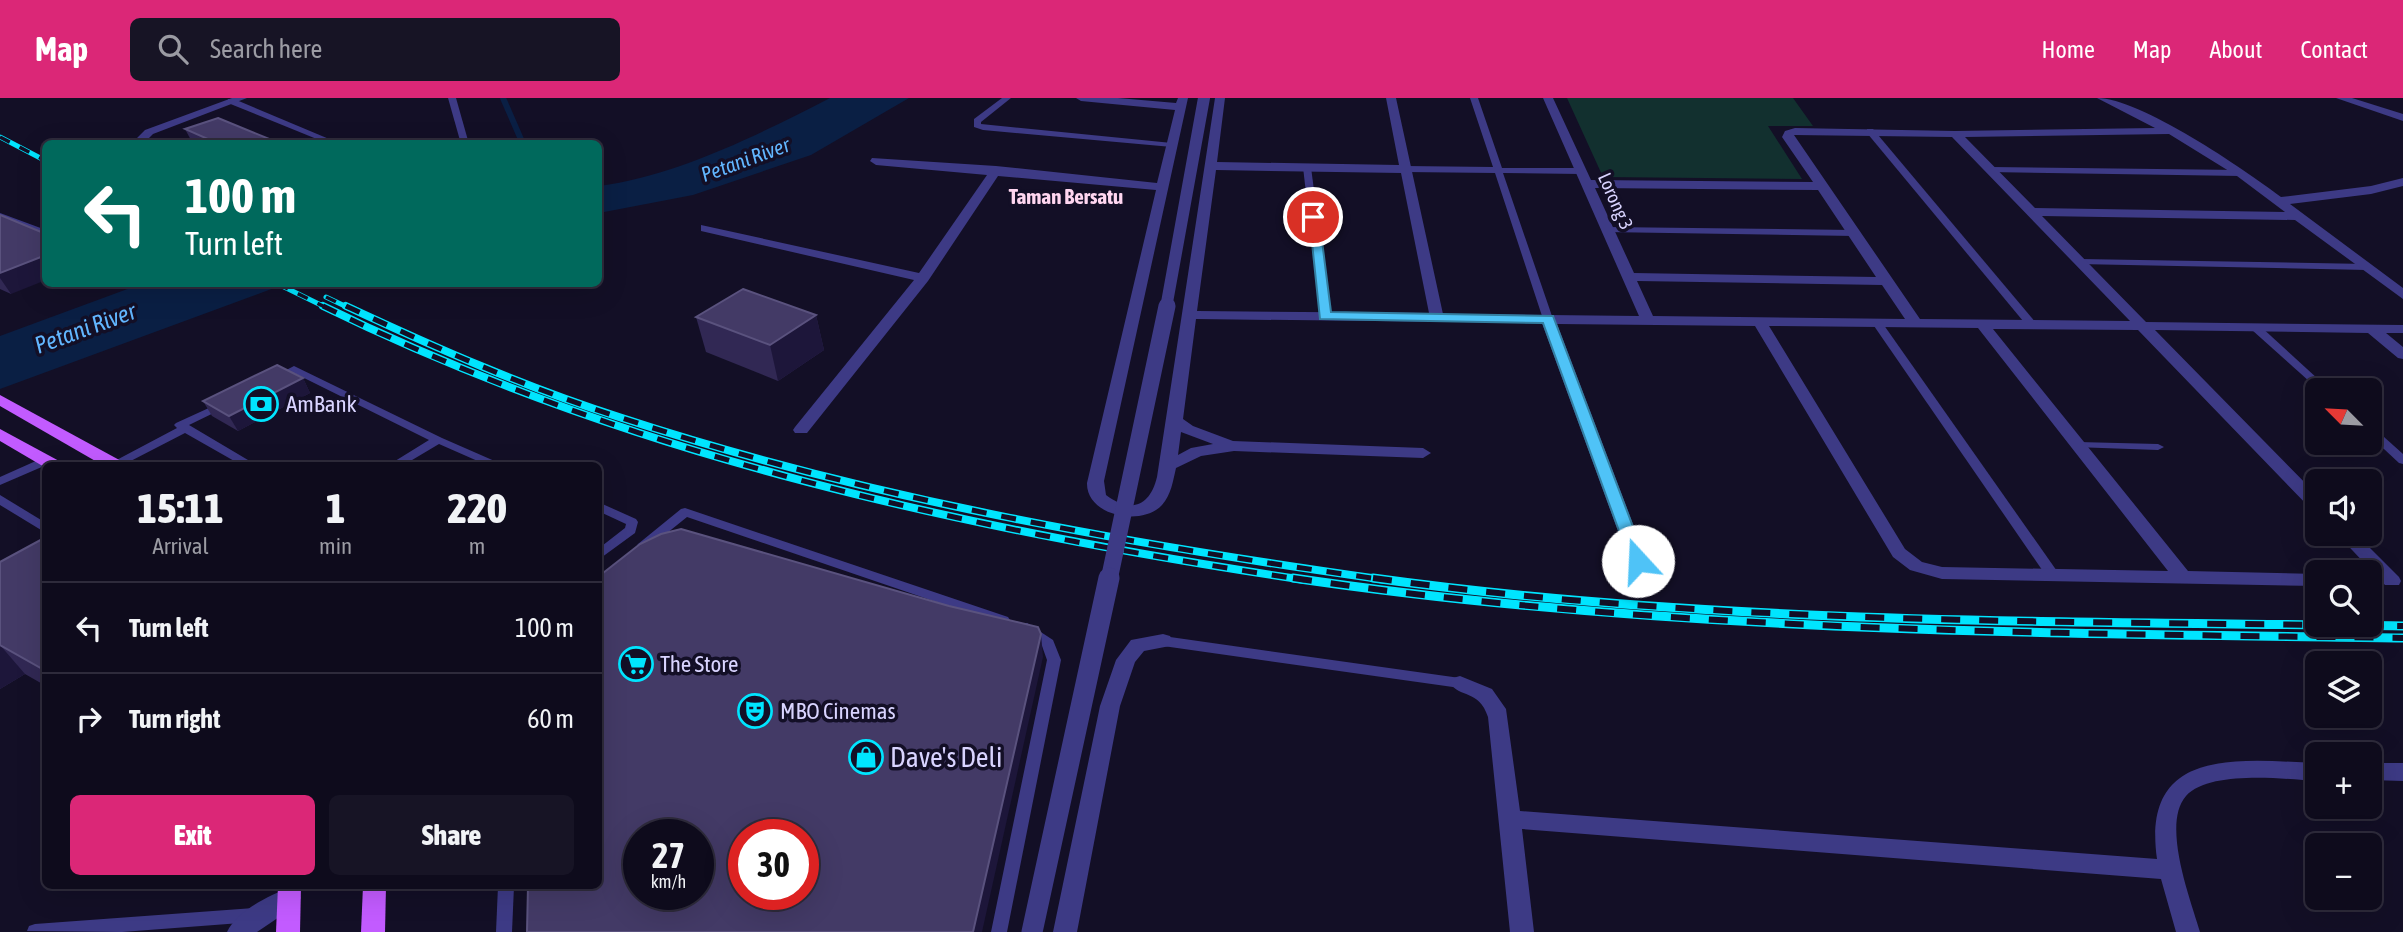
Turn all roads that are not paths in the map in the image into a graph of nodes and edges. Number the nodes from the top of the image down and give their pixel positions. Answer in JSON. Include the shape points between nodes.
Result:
{"nodes":[{"id":1,"x":452,"y":98,"type":"edge"},
{"id":2,"x":1007,"y":98,"type":"edge"},
{"id":3,"x":1081,"y":98,"type":"edge"},
{"id":4,"x":1204,"y":98,"type":"edge"},
{"id":5,"x":1220,"y":98,"type":"edge"},
{"id":6,"x":1391,"y":98,"type":"edge"},
{"id":7,"x":1474,"y":98,"type":"edge"},
{"id":8,"x":1548,"y":98,"type":"edge"},
{"id":9,"x":2102,"y":98,"type":"edge"},
{"id":10,"x":2341,"y":98,"type":"edge"},
{"id":11,"x":232,"y":99,"type":"edge"},
{"id":12,"x":1182,"y":102,"type":"edge"},
{"id":13,"x":2403,"y":118,"type":"edge"},
{"id":14,"x":1870,"y":131,"type":"junction"},
{"id":15,"x":2171,"y":131,"type":"junction"},
{"id":16,"x":1955,"y":134,"type":"junction"},
{"id":17,"x":146,"y":140,"type":"edge"},
{"id":18,"x":328,"y":140,"type":"edge"},
{"id":19,"x":464,"y":140,"type":"edge"},
{"id":20,"x":1172,"y":145,"type":"junction"},
{"id":21,"x":876,"y":161,"type":"dead end"},
{"id":22,"x":1211,"y":166,"type":"junction"},
{"id":23,"x":1307,"y":167,"type":"junction"},
{"id":24,"x":1405,"y":169,"type":"junction"},
{"id":25,"x":996,"y":170,"type":"junction"},
{"id":26,"x":1497,"y":170,"type":"junction"},
{"id":27,"x":1991,"y":170,"type":"junction"},
{"id":28,"x":2241,"y":173,"type":"junction"},
{"id":29,"x":1584,"y":177,"type":"junction"},
{"id":30,"x":2403,"y":182,"type":"edge"},
{"id":31,"x":1819,"y":186,"type":"junction"},
{"id":32,"x":1164,"y":187,"type":"junction"},
{"id":33,"x":2279,"y":201,"type":"junction"},
{"id":34,"x":2033,"y":212,"type":"junction"},
{"id":35,"x":0,"y":216,"type":"edge"},
{"id":36,"x":2300,"y":216,"type":"junction"},
{"id":37,"x":706,"y":228,"type":"dead end"},
{"id":38,"x":1608,"y":230,"type":"junction"},
{"id":39,"x":42,"y":232,"type":"edge"},
{"id":40,"x":1854,"y":233,"type":"junction"},
{"id":41,"x":2081,"y":262,"type":"junction"},
{"id":42,"x":2367,"y":267,"type":"junction"},
{"id":43,"x":1629,"y":276,"type":"junction"},
{"id":44,"x":923,"y":278,"type":"junction"},
{"id":45,"x":1888,"y":281,"type":"junction"},
{"id":46,"x":2403,"y":295,"type":"edge"},
{"id":47,"x":1191,"y":315,"type":"junction"},
{"id":48,"x":1325,"y":316,"type":"junction"},
{"id":49,"x":1437,"y":318,"type":"junction"},
{"id":50,"x":1548,"y":319,"type":"junction"},
{"id":51,"x":1648,"y":320,"type":"junction"},
{"id":52,"x":1759,"y":321,"type":"junction"},
{"id":53,"x":1877,"y":323,"type":"junction"},
{"id":54,"x":1915,"y":323,"type":"junction"},
{"id":55,"x":1982,"y":324,"type":"junction"},
{"id":56,"x":2032,"y":325,"type":"junction"},
{"id":57,"x":2141,"y":326,"type":"junction"},
{"id":58,"x":2256,"y":328,"type":"junction"},
{"id":59,"x":2372,"y":329,"type":"junction"},
{"id":60,"x":2403,"y":329,"type":"edge"},
{"id":61,"x":2403,"y":355,"type":"edge"},
{"id":62,"x":2312,"y":378,"type":"edge"},
{"id":63,"x":260,"y":386,"type":"edge"},
{"id":64,"x":237,"y":397,"type":"edge"},
{"id":65,"x":0,"y":400,"type":"edge"},
{"id":66,"x":1175,"y":420,"type":"junction"},
{"id":67,"x":186,"y":428,"type":"junction"},
{"id":68,"x":801,"y":430,"type":"dead end"},
{"id":69,"x":0,"y":434,"type":"edge"},
{"id":70,"x":438,"y":440,"type":"junction"},
{"id":71,"x":2382,"y":441,"type":"edge"},
{"id":72,"x":2078,"y":445,"type":"junction"},
{"id":73,"x":1234,"y":446,"type":"junction"},
{"id":74,"x":2158,"y":447,"type":"dead end"},
{"id":75,"x":1423,"y":453,"type":"dead end"},
{"id":76,"x":2403,"y":460,"type":"edge"},
{"id":77,"x":49,"y":462,"type":"edge"},
{"id":78,"x":111,"y":462,"type":"edge"},
{"id":79,"x":122,"y":462,"type":"edge"},
{"id":80,"x":245,"y":462,"type":"edge"},
{"id":81,"x":400,"y":462,"type":"edge"},
{"id":82,"x":490,"y":462,"type":"edge"},
{"id":83,"x":42,"y":466,"type":"edge"},
{"id":84,"x":1167,"y":466,"type":"junction"},
{"id":85,"x":0,"y":481,"type":"edge"},
{"id":86,"x":2305,"y":493,"type":"edge"},
{"id":87,"x":0,"y":499,"type":"edge"},
{"id":88,"x":602,"y":508,"type":"edge"},
{"id":89,"x":42,"y":526,"type":"edge"},
{"id":90,"x":2359,"y":546,"type":"edge"},
{"id":91,"x":602,"y":553,"type":"edge"},
{"id":92,"x":631,"y":556,"type":"edge"},
{"id":93,"x":1638,"y":561,"type":"dead end"},
{"id":94,"x":2053,"y":577,"type":"junction"},
{"id":95,"x":2184,"y":579,"type":"junction"},
{"id":96,"x":2305,"y":580,"type":"edge"},
{"id":97,"x":2398,"y":581,"type":"edge"},
{"id":98,"x":1163,"y":641,"type":"joint"},
{"id":99,"x":1460,"y":683,"type":"joint"},
{"id":100,"x":2305,"y":772,"type":"edge"},
{"id":101,"x":2382,"y":772,"type":"edge"},
{"id":102,"x":2403,"y":772,"type":"edge"},
{"id":103,"x":1509,"y":819,"type":"junction"},
{"id":104,"x":2171,"y":870,"type":"junction"},
{"id":105,"x":374,"y":889,"type":"edge"},
{"id":106,"x":506,"y":889,"type":"edge"},
{"id":107,"x":289,"y":892,"type":"edge"},
{"id":108,"x":261,"y":915,"type":"junction"},
{"id":109,"x":35,"y":931,"type":"edge"},
{"id":110,"x":239,"y":932,"type":"edge"},
{"id":111,"x":288,"y":932,"type":"edge"},
{"id":112,"x":373,"y":932,"type":"edge"},
{"id":113,"x":504,"y":932,"type":"edge"},
{"id":114,"x":999,"y":932,"type":"edge"},
{"id":115,"x":1032,"y":932,"type":"edge"},
{"id":116,"x":1065,"y":932,"type":"edge"},
{"id":117,"x":1522,"y":932,"type":"edge"},
{"id":118,"x":2188,"y":932,"type":"edge"}],
"edges":[{"from":1,"to":19,"type":"lane"},
{"from":2,"to":20,"type":"lane","via":[[976,121],[977,125]]},
{"from":3,"to":12,"type":"street"},
{"from":4,"to":115,"type":"street","bridge":true,"via":[[1161,338]]},
{"from":5,"to":22,"type":"street"},
{"from":6,"to":24,"type":"street"},
{"from":7,"to":26,"type":"lane"},
{"from":8,"to":29,"type":"street","name":"Lorong 3"},
{"from":9,"to":15,"type":"street"},
{"from":10,"to":13,"type":"street"},
{"from":11,"to":17,"type":"street","via":[[142,137]]},
{"from":11,"to":18,"type":"lane"},
{"from":12,"to":20,"type":"street"},
{"from":14,"to":16,"type":"street"},
{"from":14,"to":31,"type":"street","via":[[1789,133]]},
{"from":14,"to":56,"type":"lane"},
{"from":15,"to":16,"type":"street"},
{"from":15,"to":28,"type":"street"},
{"from":16,"to":27,"type":"street"},
{"from":20,"to":32,"type":"street"},
{"from":21,"to":25,"type":"street"},
{"from":22,"to":23,"type":"street"},
{"from":22,"to":47,"type":"street"},
{"from":23,"to":24,"type":"street"},
{"from":23,"to":48,"type":"lane"},
{"from":24,"to":26,"type":"lane"},
{"from":24,"to":49,"type":"street"},
{"from":25,"to":32,"type":"street"},
{"from":25,"to":44,"type":"street"},
{"from":26,"to":29,"type":"lane"},
{"from":26,"to":50,"type":"lane"},
{"from":27,"to":28,"type":"lane"},
{"from":27,"to":34,"type":"street"},
{"from":28,"to":33,"type":"street"},
{"from":29,"to":31,"type":"street"},
{"from":29,"to":38,"type":"street","name":"Lorong 3"},
{"from":30,"to":33,"type":"street"},
{"from":31,"to":40,"type":"street"},
{"from":32,"to":84,"type":"street","via":[[1096,477],[1097,494],[1103,502],[1125,510],[1148,507],[1160,493]]},
{"from":33,"to":36,"type":"street"},
{"from":34,"to":36,"type":"street"},
{"from":34,"to":41,"type":"street"},
{"from":35,"to":39,"type":"lane"},
{"from":36,"to":42,"type":"street"},
{"from":37,"to":44,"type":"street"},
{"from":38,"to":40,"type":"lane"},
{"from":38,"to":43,"type":"street","name":"Lorong 3"},
{"from":40,"to":45,"type":"street"},
{"from":41,"to":42,"type":"lane"},
{"from":41,"to":57,"type":"street"},
{"from":42,"to":46,"type":"street"},
{"from":43,"to":45,"type":"street"},
{"from":43,"to":51,"type":"street","name":"Lorong 3"},
{"from":44,"to":68,"type":"street"},
{"from":45,"to":54,"type":"street"},
{"from":47,"to":48,"type":"street"},
{"from":47,"to":66,"type":"street"},
{"from":48,"to":49,"type":"street"},
{"from":49,"to":50,"type":"street"},
{"from":50,"to":51,"type":"street"},
{"from":50,"to":93,"type":"street"},
{"from":51,"to":52,"type":"street"},
{"from":52,"to":53,"type":"street"},
{"from":52,"to":94,"type":"street","via":[[1899,553],[1916,566],[1942,573]]},
{"from":53,"to":54,"type":"street"},
{"from":53,"to":94,"type":"lane"},
{"from":54,"to":55,"type":"street"},
{"from":55,"to":56,"type":"street"},
{"from":55,"to":72,"type":"street"},
{"from":56,"to":57,"type":"street"},
{"from":57,"to":58,"type":"street"},
{"from":57,"to":86,"type":"street"},
{"from":58,"to":59,"type":"street"},
{"from":58,"to":62,"type":"lane"},
{"from":59,"to":60,"type":"street"},
{"from":59,"to":61,"type":"street"},
{"from":63,"to":70,"type":"lane","via":[[294,369]]},
{"from":64,"to":67,"type":"lane","via":[[180,425]]},
{"from":65,"to":78,"type":"main road"},
{"from":66,"to":73,"type":"street","via":[[1202,436]]},
{"from":66,"to":84,"type":"street"},
{"from":67,"to":79,"type":"lane"},
{"from":67,"to":80,"type":"lane"},
{"from":69,"to":77,"type":"main road"},
{"from":70,"to":81,"type":"lane"},
{"from":70,"to":82,"type":"lane"},
{"from":71,"to":76,"type":"lane"},
{"from":72,"to":74,"type":"lane"},
{"from":72,"to":95,"type":"street"},
{"from":73,"to":75,"type":"street"},
{"from":73,"to":84,"type":"street","via":[[1197,452]]},
{"from":83,"to":85,"type":"lane"},
{"from":87,"to":89,"type":"lane"},
{"from":88,"to":91,"type":"lane","via":[[632,522],[631,530]]},
{"from":90,"to":97,"type":"street"},
{"from":92,"to":114,"type":"lane","via":[[685,512],[1030,629],[1048,643],[1054,660]]},
{"from":94,"to":95,"type":"street"},
{"from":95,"to":96,"type":"street"},
{"from":98,"to":99,"type":"lane"},
{"from":98,"to":116,"type":"street","via":[[1138,645],[1126,660],[1110,706]]},
{"from":99,"to":103,"type":"street","via":[[1487,693],[1494,702]]},
{"from":100,"to":104,"type":"street","via":[[2235,771],[2197,778],[2174,794],[2166,823]]},
{"from":101,"to":102,"type":"street"},
{"from":103,"to":104,"type":"street"},
{"from":103,"to":117,"type":"street"},
{"from":104,"to":118,"type":"street"},
{"from":105,"to":112,"type":"main road"},
{"from":106,"to":113,"type":"lane"},
{"from":107,"to":108,"type":"street"},
{"from":107,"to":111,"type":"main road"},
{"from":108,"to":109,"type":"lane"},
{"from":108,"to":110,"type":"street"}]}
